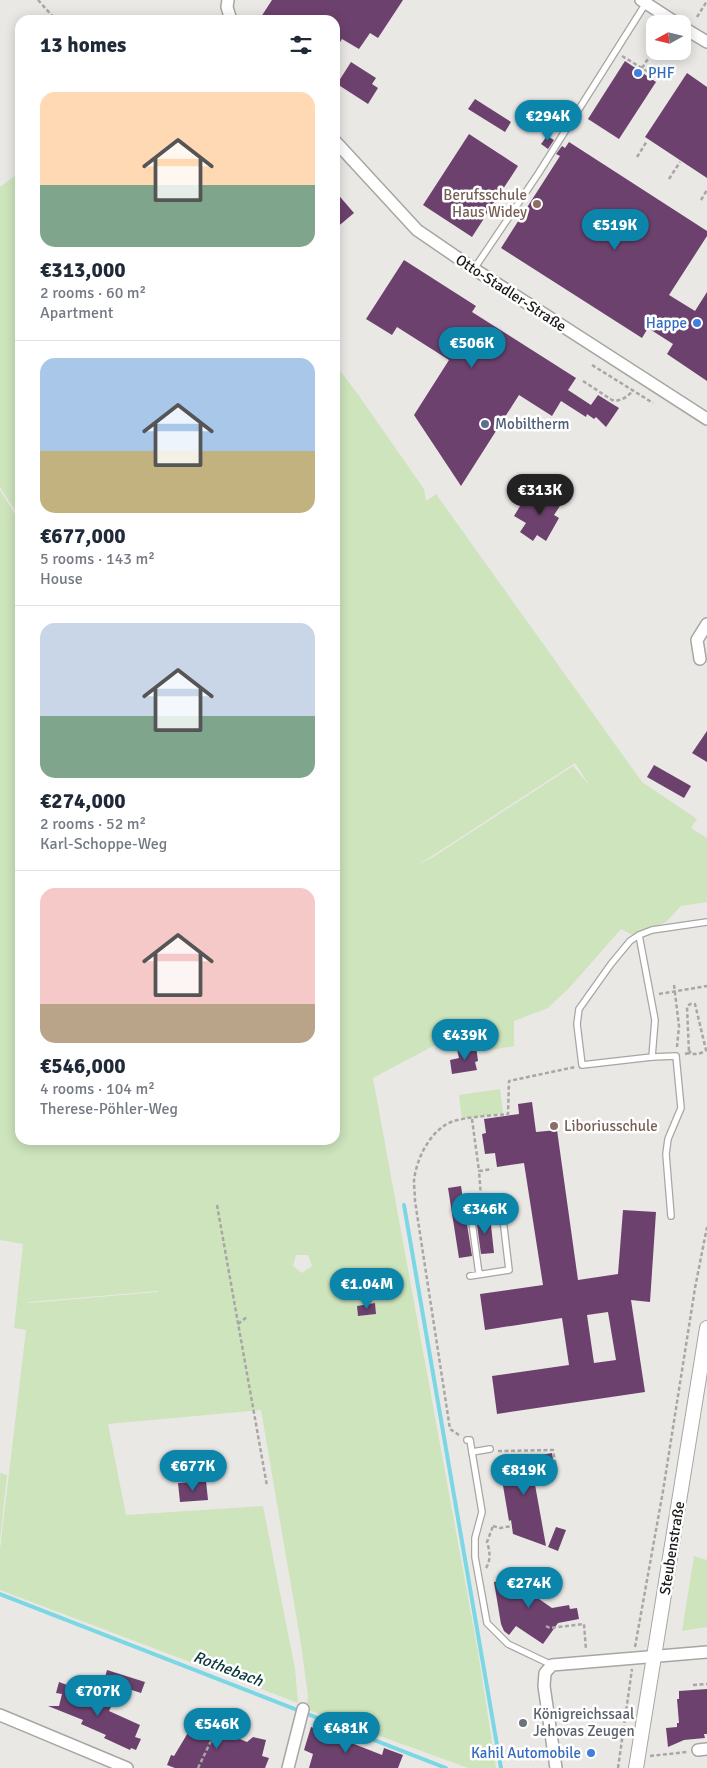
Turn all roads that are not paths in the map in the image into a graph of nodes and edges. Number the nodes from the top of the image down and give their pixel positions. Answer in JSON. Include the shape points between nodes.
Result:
{"nodes":[{"id":1,"x":228,"y":0,"type":"edge"},
{"id":2,"x":644,"y":2,"type":"edge"},
{"id":3,"x":229,"y":15,"type":"edge"},
{"id":4,"x":664,"y":15,"type":"edge"},
{"id":5,"x":691,"y":32,"type":"edge"},
{"id":6,"x":707,"y":42,"type":"edge"},
{"id":7,"x":340,"y":146,"type":"edge"},
{"id":8,"x":474,"y":269,"type":"junction"},
{"id":9,"x":707,"y":419,"type":"edge"},
{"id":10,"x":707,"y":624,"type":"edge"},
{"id":11,"x":700,"y":659,"type":"dead end"},
{"id":12,"x":707,"y":922,"type":"edge"},
{"id":13,"x":639,"y":935,"type":"junction"},
{"id":14,"x":652,"y":1057,"type":"junction"},
{"id":15,"x":671,"y":1216,"type":"dead end"},
{"id":16,"x":479,"y":1274,"type":"junction"},
{"id":17,"x":470,"y":1276,"type":"dead end"},
{"id":18,"x":707,"y":1328,"type":"edge"},
{"id":19,"x":467,"y":1440,"type":"road end"},
{"id":20,"x":490,"y":1449,"type":"road end"},
{"id":21,"x":472,"y":1452,"type":"junction"},
{"id":22,"x":707,"y":1652,"type":"edge"},
{"id":23,"x":654,"y":1657,"type":"junction"},
{"id":24,"x":552,"y":1665,"type":"junction"},
{"id":25,"x":302,"y":1713,"type":"dead end"},
{"id":26,"x":0,"y":1715,"type":"edge"},
{"id":27,"x":636,"y":1763,"type":"edge"},
{"id":28,"x":127,"y":1768,"type":"edge"},
{"id":29,"x":288,"y":1768,"type":"edge"},
{"id":30,"x":556,"y":1768,"type":"edge"}],
"edges":[{"from":1,"to":3,"type":"street"},
{"from":2,"to":4,"type":"street"},
{"from":2,"to":8,"type":"lane","via":[[538,174]]},
{"from":5,"to":6,"type":"street"},
{"from":7,"to":8,"type":"street","name":"Otto-Stadler-Straße","via":[[417,230]]},
{"from":8,"to":9,"type":"street","name":"Otto-Stadler-Straße"},
{"from":10,"to":11,"type":"street","via":[[697,640]]},
{"from":12,"to":13,"type":"lane"},
{"from":13,"to":14,"type":"lane","via":[[655,1020]]},
{"from":13,"to":14,"type":"lane","via":[[630,941],[579,1009],[577,1024],[582,1066]]},
{"from":14,"to":15,"type":"lane","via":[[676,1056],[681,1108],[668,1139],[666,1154]]},
{"from":16,"to":16,"type":"lane","via":[[509,1270],[503,1219],[482,1206],[470,1208]]},
{"from":16,"to":17,"type":"lane"},
{"from":18,"to":23,"type":"street","name":"Steubenstraße"},
{"from":19,"to":21,"type":"lane","via":[[470,1440]]},
{"from":20,"to":21,"type":"lane"},
{"from":21,"to":24,"type":"lane","via":[[482,1512],[475,1538],[475,1556],[487,1623],[508,1644]]},
{"from":22,"to":23,"type":"street"},
{"from":23,"to":24,"type":"street"},
{"from":23,"to":27,"type":"street","name":"Steubenstraße"},
{"from":24,"to":30,"type":"street","via":[[545,1673],[544,1686]]},
{"from":25,"to":29,"type":"street"},
{"from":26,"to":28,"type":"street"}]}
